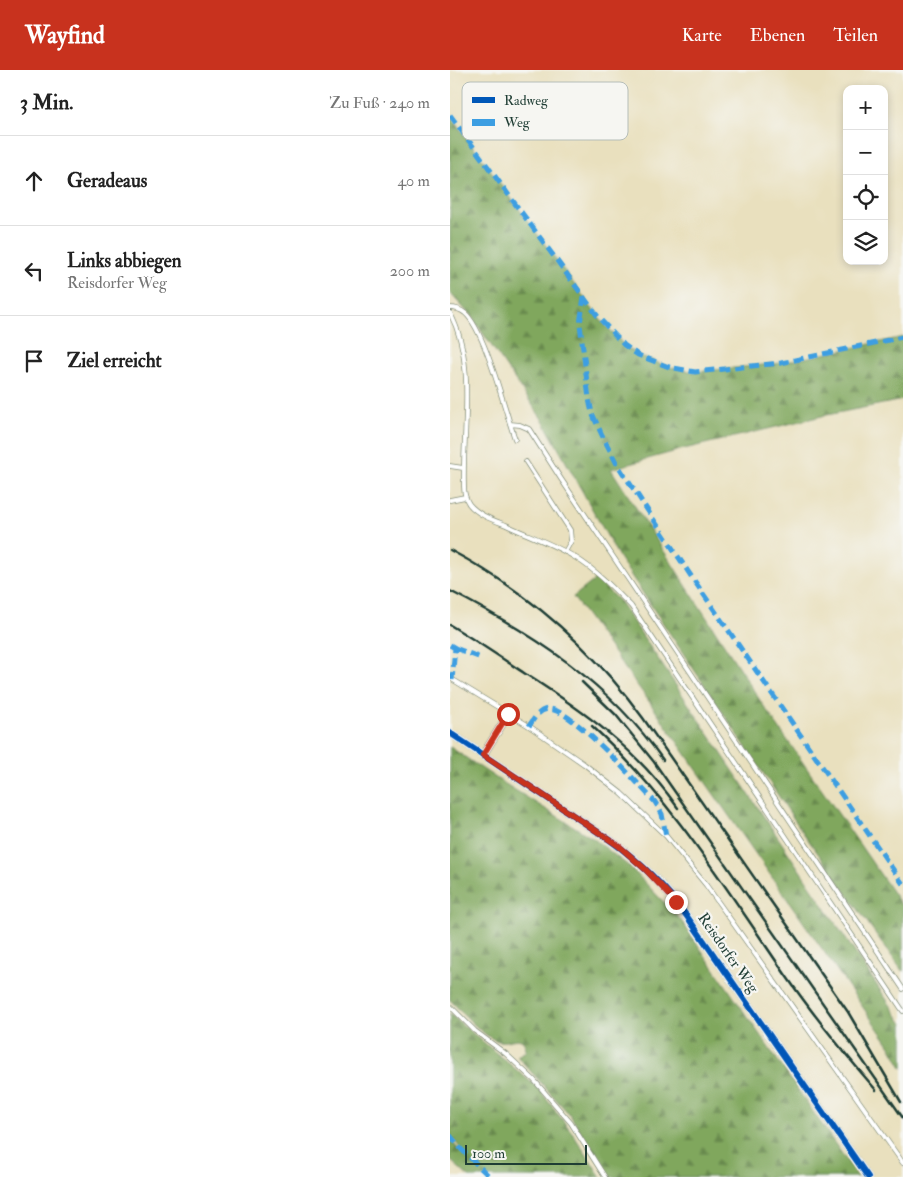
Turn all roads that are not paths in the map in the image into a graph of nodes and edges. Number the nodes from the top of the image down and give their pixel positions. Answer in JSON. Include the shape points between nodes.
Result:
{"nodes":[{"id":1,"x":450,"y":308,"type":"edge"},
{"id":2,"x":450,"y":313,"type":"edge"},
{"id":3,"x":510,"y":424,"type":"junction"},
{"id":4,"x":515,"y":439,"type":"dead end"},
{"id":5,"x":526,"y":462,"type":"dead end"},
{"id":6,"x":450,"y":466,"type":"edge"},
{"id":7,"x":463,"y":468,"type":"junction"},
{"id":8,"x":465,"y":497,"type":"junction"},
{"id":9,"x":450,"y":500,"type":"edge"},
{"id":10,"x":565,"y":552,"type":"junction"},
{"id":11,"x":450,"y":678,"type":"edge"},
{"id":12,"x":508,"y":714,"type":"junction"},
{"id":13,"x":450,"y":733,"type":"edge"},
{"id":14,"x":483,"y":755,"type":"junction"},
{"id":15,"x":903,"y":989,"type":"edge"},
{"id":16,"x":450,"y":1006,"type":"edge"},
{"id":17,"x":903,"y":1012,"type":"edge"},
{"id":18,"x":903,"y":1163,"type":"edge"},
{"id":19,"x":605,"y":1177,"type":"edge"},
{"id":20,"x":868,"y":1177,"type":"edge"}],
"edges":[{"from":1,"to":3,"type":"lane","via":[[464,313],[474,326]]},
{"from":2,"to":7,"type":"lane","via":[[464,352]]},
{"from":3,"to":4,"type":"lane"},
{"from":3,"to":15,"type":"lane","via":[[523,426],[532,432]]},
{"from":5,"to":10,"type":"lane","via":[[570,530],[570,542]]},
{"from":6,"to":7,"type":"lane"},
{"from":7,"to":8,"type":"lane"},
{"from":8,"to":9,"type":"lane"},
{"from":8,"to":10,"type":"lane","via":[[480,514]]},
{"from":10,"to":17,"type":"lane","via":[[596,572],[631,606]]},
{"from":11,"to":12,"type":"lane"},
{"from":12,"to":14,"type":"street"},
{"from":12,"to":18,"type":"lane","via":[[603,778],[675,845],[712,892]]},
{"from":13,"to":14,"type":"street","name":"Reisdorfer Weg"},
{"from":14,"to":20,"type":"street","name":"Reisdorfer Weg","via":[[619,846],[668,892]]},
{"from":16,"to":19,"type":"lane","via":[[544,1091],[571,1123]]}]}
